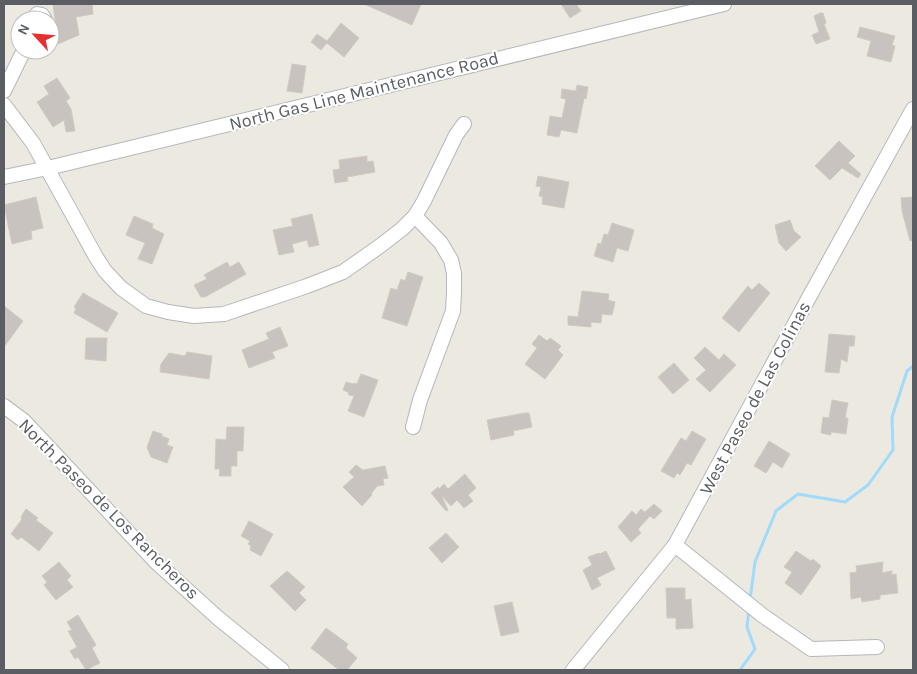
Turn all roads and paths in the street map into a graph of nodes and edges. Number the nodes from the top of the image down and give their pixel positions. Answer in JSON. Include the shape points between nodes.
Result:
{"nodes":[{"id":1,"x":724,"y":4,"type":"edge"},
{"id":2,"x":19,"y":60,"type":"edge"},
{"id":3,"x":4,"y":91,"type":"edge"},
{"id":4,"x":4,"y":104,"type":"edge"},
{"id":5,"x":913,"y":109,"type":"edge"},
{"id":6,"x":464,"y":124,"type":"dead end"},
{"id":7,"x":48,"y":168,"type":"junction"},
{"id":8,"x":4,"y":177,"type":"edge"},
{"id":9,"x":415,"y":216,"type":"junction"},
{"id":10,"x":4,"y":406,"type":"edge"},
{"id":11,"x":413,"y":426,"type":"dead end"},
{"id":12,"x":675,"y":545,"type":"junction"},
{"id":13,"x":877,"y":647,"type":"dead end"},
{"id":14,"x":282,"y":670,"type":"edge"},
{"id":15,"x":573,"y":670,"type":"edge"}],
"edges":[{"from":1,"to":7,"type":"street","name":"North Gas Line Maintenance Road"},
{"from":2,"to":3,"type":"street"},
{"from":4,"to":7,"type":"street"},
{"from":5,"to":12,"type":"street","name":"West Paseo de Las Colinas"},
{"from":6,"to":9,"type":"street"},
{"from":7,"to":8,"type":"street","name":"North Gas Line Maintenance Road"},
{"from":7,"to":9,"type":"street","via":[[96,257],[120,288],[146,306],[194,316],[224,314],[343,272]]},
{"from":9,"to":11,"type":"street","via":[[441,243],[451,260],[454,292],[453,310]]},
{"from":10,"to":14,"type":"street","name":"North Paseo de Los Rancheros","via":[[24,421],[156,562]]},
{"from":12,"to":13,"type":"street","via":[[762,615],[811,649]]},
{"from":12,"to":15,"type":"street","name":"West Paseo de Las Colinas"}]}
